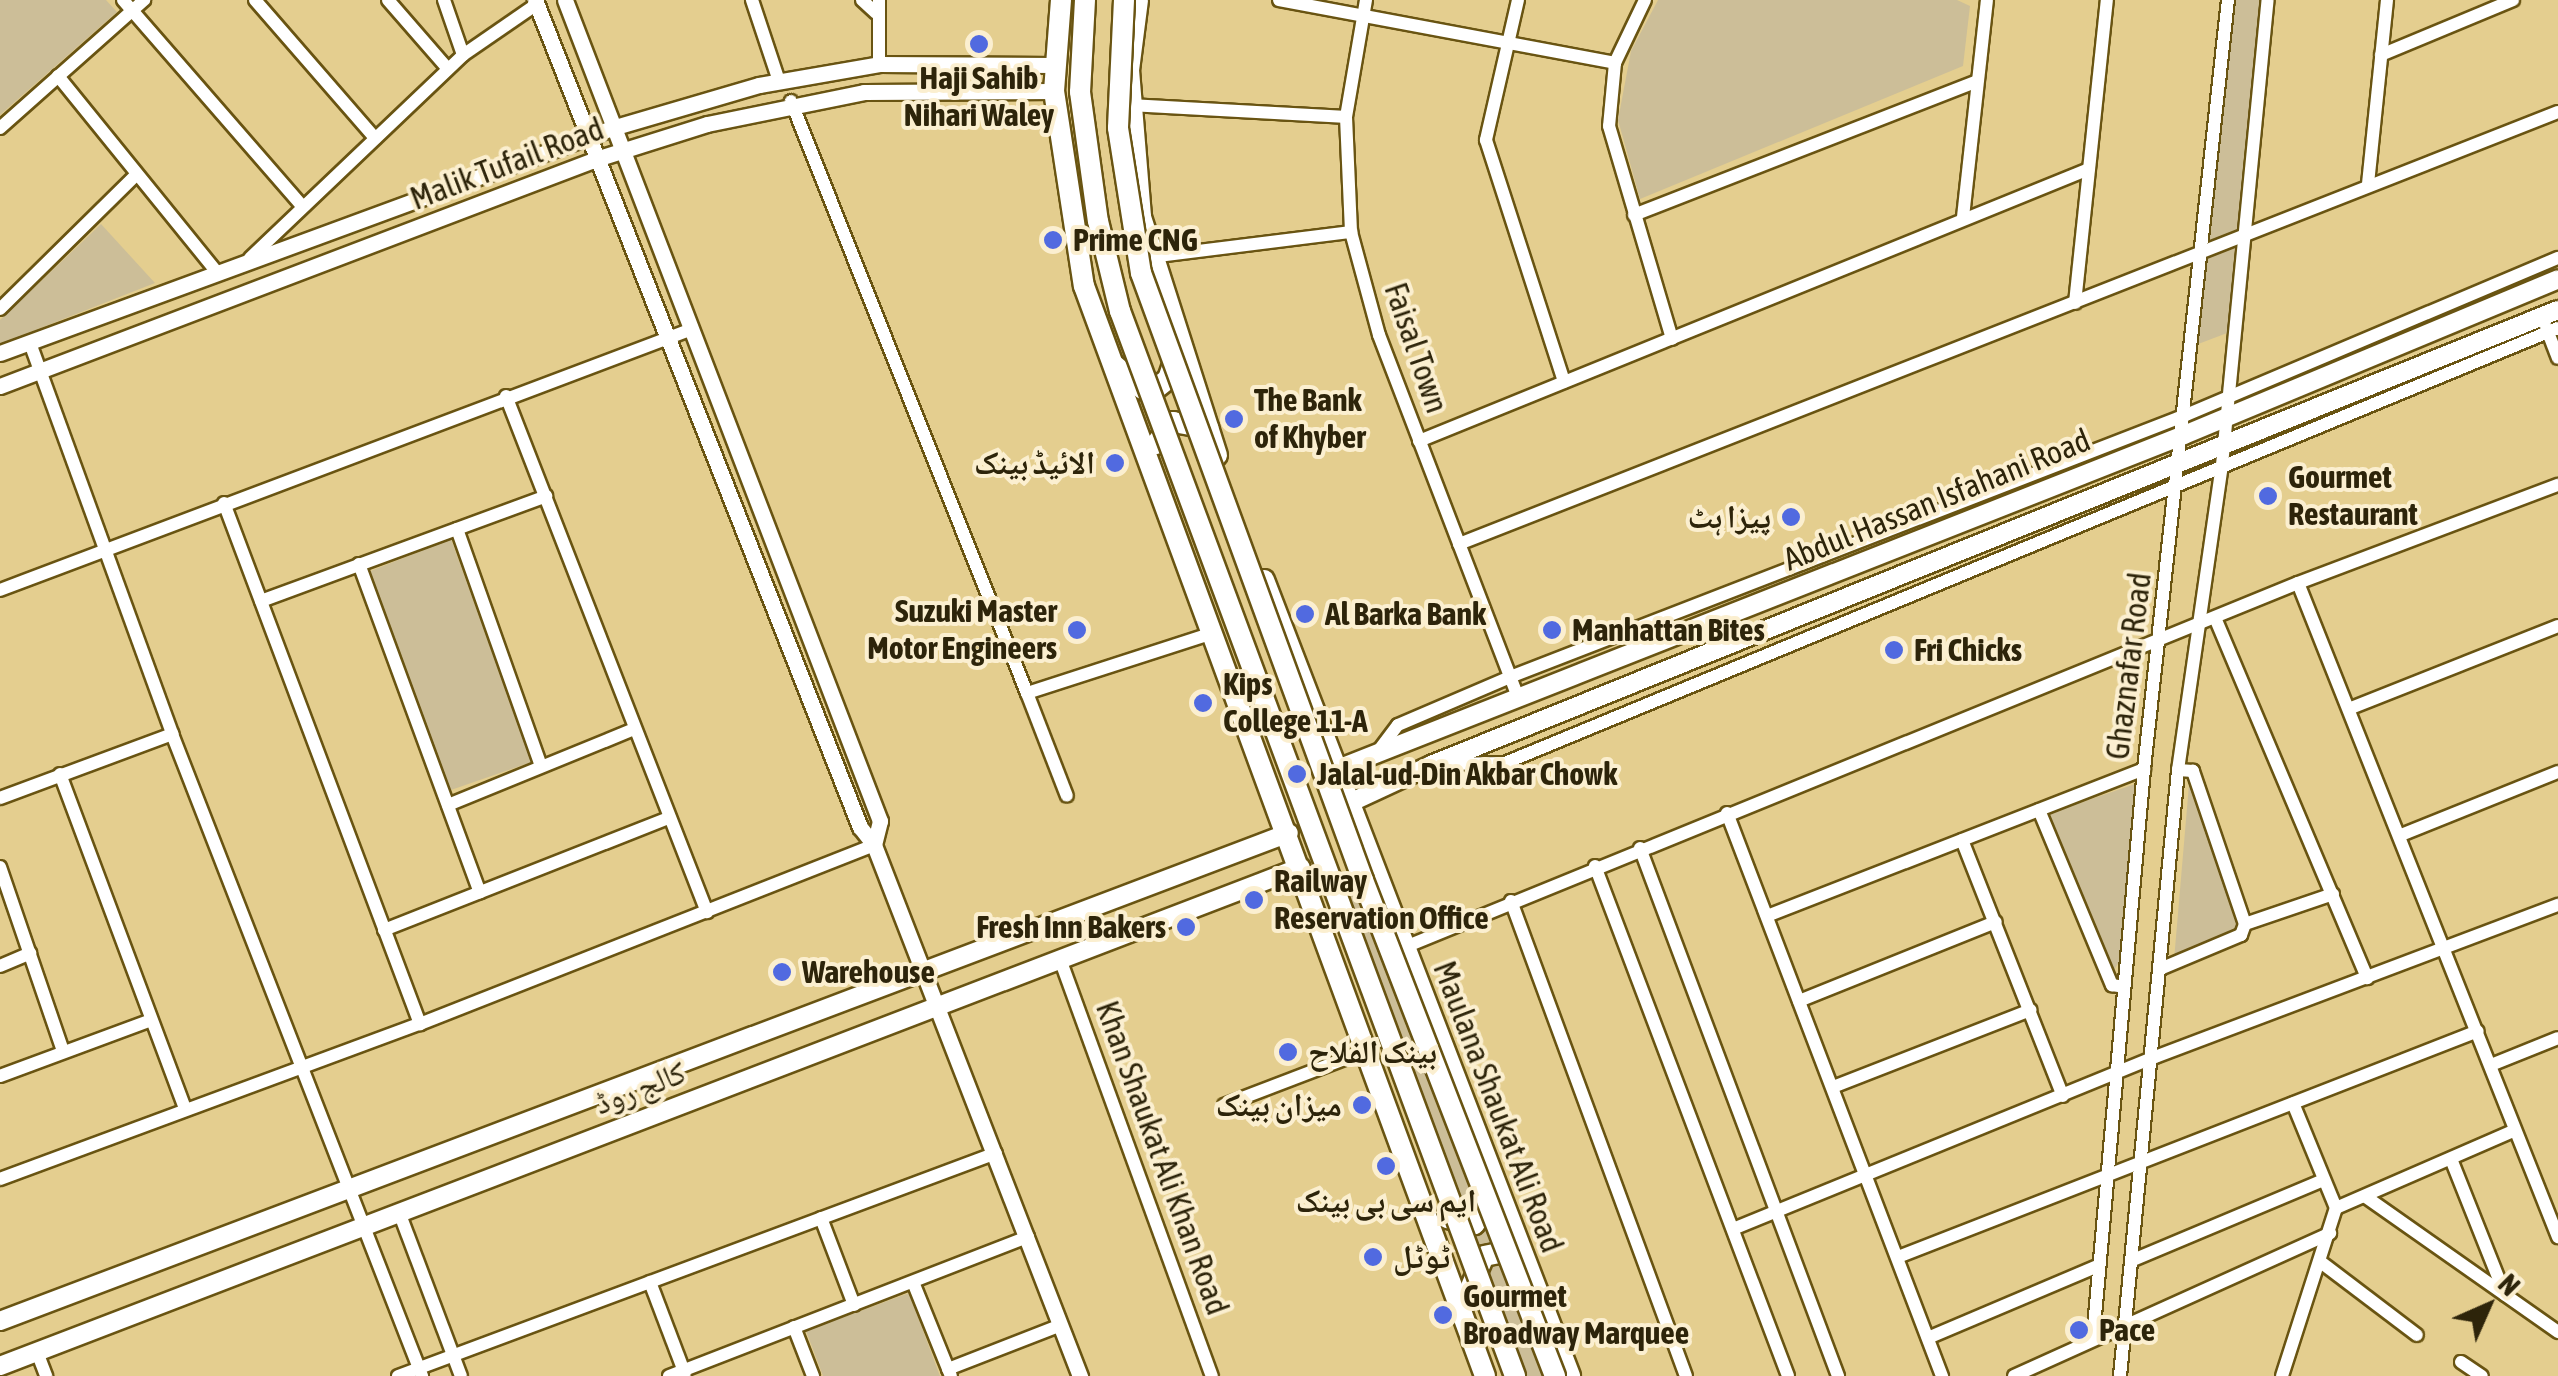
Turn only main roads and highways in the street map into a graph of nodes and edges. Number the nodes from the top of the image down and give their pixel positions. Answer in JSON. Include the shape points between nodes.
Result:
{"nodes":[{"id":1,"x":1061,"y":0,"type":"edge"},
{"id":2,"x":1086,"y":0,"type":"edge"},
{"id":3,"x":1124,"y":0,"type":"edge"},
{"id":4,"x":1138,"y":0,"type":"edge"},
{"id":5,"x":2558,"y":279,"type":"edge"},
{"id":6,"x":2551,"y":321,"type":"edge"},
{"id":7,"x":1179,"y":346,"type":"junction"},
{"id":8,"x":1111,"y":362,"type":"junction"},
{"id":9,"x":1208,"y":428,"type":"junction"},
{"id":10,"x":1150,"y":460,"type":"junction"},
{"id":11,"x":1335,"y":770,"type":"junction"},
{"id":12,"x":1348,"y":804,"type":"junction"},
{"id":13,"x":1289,"y":833,"type":"junction"},
{"id":14,"x":1302,"y":868,"type":"junction"},
{"id":15,"x":1500,"y":1195,"type":"junction"},
{"id":16,"x":1424,"y":1204,"type":"junction"},
{"id":17,"x":1528,"y":1269,"type":"junction"},
{"id":18,"x":1462,"y":1308,"type":"junction"},
{"id":19,"x":0,"y":1321,"type":"edge"},
{"id":20,"x":0,"y":1366,"type":"edge"},
{"id":21,"x":1485,"y":1376,"type":"edge"},
{"id":22,"x":1514,"y":1376,"type":"edge"},
{"id":23,"x":1555,"y":1376,"type":"edge"},
{"id":24,"x":1570,"y":1376,"type":"edge"}],
"edges":[{"from":1,"to":8,"type":"main road","via":[[1054,91],[1073,238]]},
{"from":2,"to":22,"type":"main road","bridge":true,"via":[[1080,92],[1098,221],[1120,311]]},
{"from":3,"to":23,"type":"main road","bridge":true,"via":[[1118,128],[1141,272],[1362,880]]},
{"from":4,"to":7,"type":"main road","name":"Maulana Shaukat Ali Road","via":[[1131,105],[1150,258]]},
{"from":5,"to":11,"type":"main road","name":"Abdul Hassan Isfahani Road","via":[[2184,435]]},
{"from":6,"to":12,"type":"main road","name":"Abdul Hassan Isfahani Road","via":[[2223,445]]},
{"from":7,"to":8,"type":"main road","via":[[1168,379],[1154,390],[1142,389]]},
{"from":7,"to":9,"type":"main road","name":"Maulana Shaukat Ali Road"},
{"from":8,"to":10,"type":"main road"},
{"from":9,"to":10,"type":"main road","via":[[1188,420],[1168,425]]},
{"from":9,"to":11,"type":"main road","name":"Maulana Shaukat Ali Road"},
{"from":10,"to":13,"type":"main road"},
{"from":11,"to":12,"type":"main road","name":"Maulana Shaukat Ali Road"},
{"from":12,"to":15,"type":"main road","name":"Maulana Shaukat Ali Road"},
{"from":13,"to":14,"type":"main road"},
{"from":13,"to":19,"type":"main road","name":"کالج روڈ"},
{"from":14,"to":16,"type":"main road"},
{"from":14,"to":20,"type":"main road","name":"کالج روڈ"},
{"from":15,"to":16,"type":"main road","via":[[1484,1218],[1468,1225]]},
{"from":15,"to":17,"type":"main road","name":"Maulana Shaukat Ali Road"},
{"from":16,"to":18,"type":"main road"},
{"from":17,"to":18,"type":"main road","via":[[1504,1252],[1484,1256]]},
{"from":17,"to":24,"type":"main road","name":"Maulana Shaukat Ali Road"},
{"from":18,"to":21,"type":"main road"}]}
